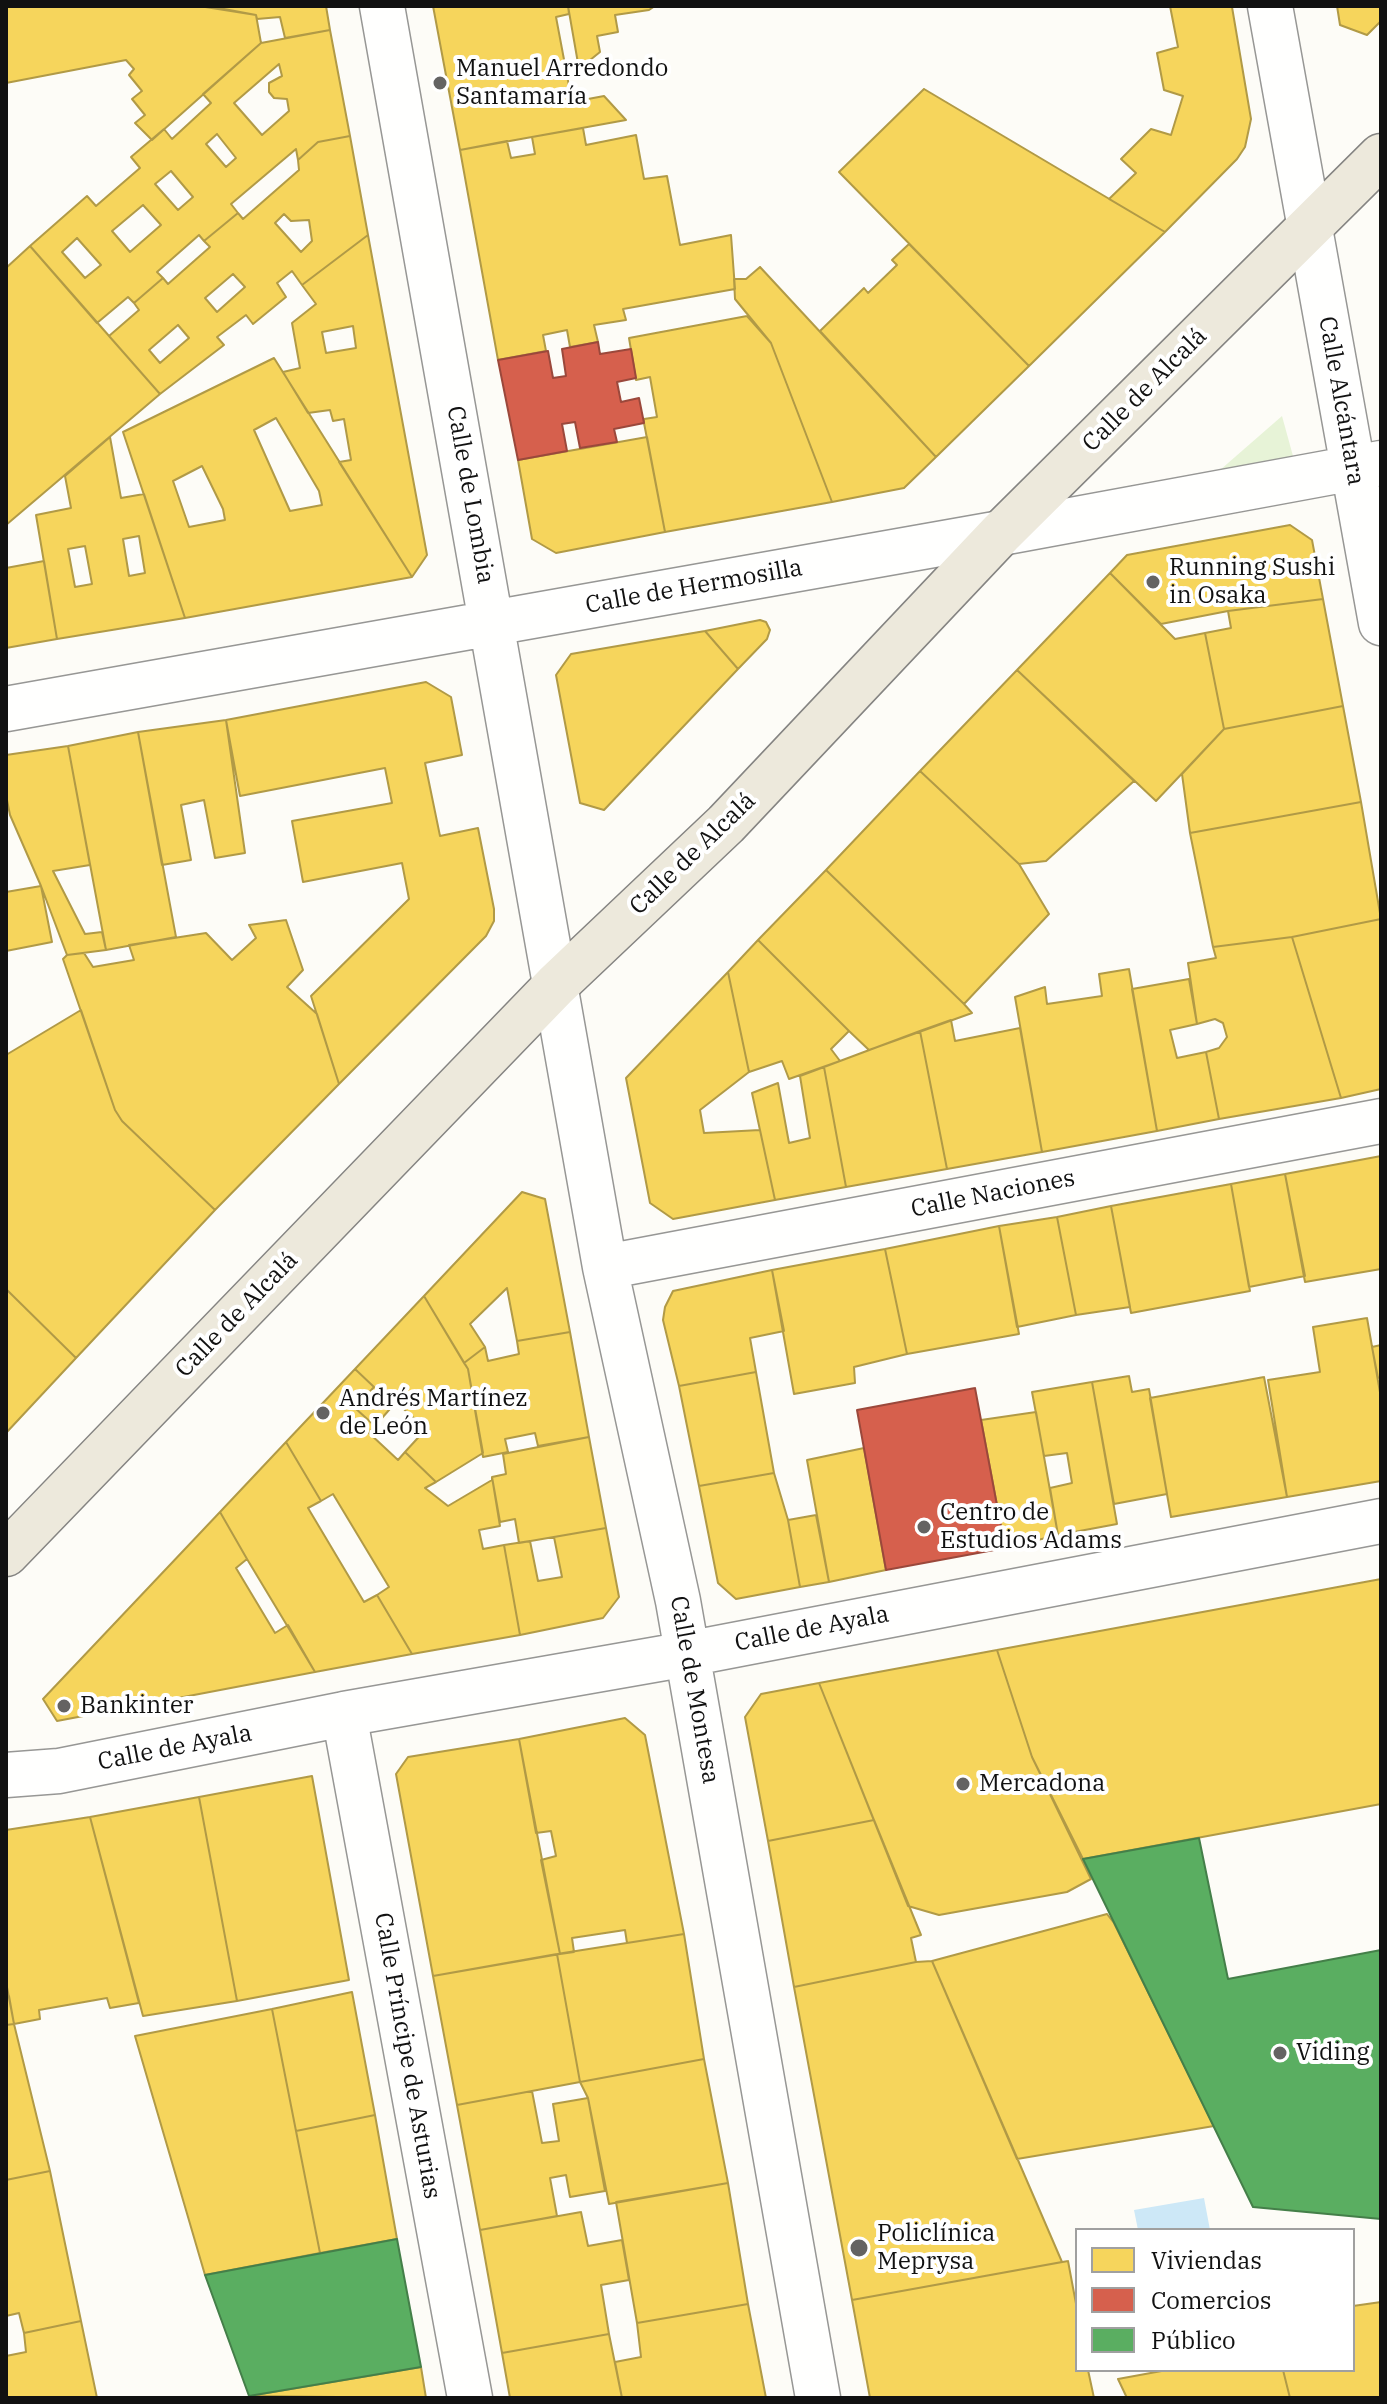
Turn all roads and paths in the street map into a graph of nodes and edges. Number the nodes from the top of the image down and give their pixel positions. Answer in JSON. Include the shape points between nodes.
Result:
{"nodes":[{"id":1,"x":382,"y":6,"type":"edge"},
{"id":2,"x":1270,"y":6,"type":"edge"},
{"id":3,"x":1381,"y":156,"type":"edge"},
{"id":4,"x":1309,"y":226,"type":"junction"},
{"id":5,"x":1367,"y":466,"type":"edge"},
{"id":6,"x":1001,"y":533,"type":"junction"},
{"id":7,"x":493,"y":623,"type":"junction"},
{"id":8,"x":1381,"y":623,"type":"edge"},
{"id":9,"x":6,"y":709,"type":"edge"},
{"id":10,"x":556,"y":985,"type":"junction"},
{"id":11,"x":1381,"y":1121,"type":"edge"},
{"id":12,"x":605,"y":1267,"type":"junction"},
{"id":13,"x":1381,"y":1521,"type":"edge"},
{"id":14,"x":6,"y":1554,"type":"edge"},
{"id":15,"x":687,"y":1654,"type":"junction"},
{"id":16,"x":344,"y":1714,"type":"junction"},
{"id":17,"x":6,"y":1775,"type":"edge"},
{"id":18,"x":470,"y":2398,"type":"edge"},
{"id":19,"x":818,"y":2398,"type":"edge"}],
"edges":[{"from":1,"to":7,"type":"street","name":"Calle de Lombia"},
{"from":2,"to":4,"type":"street","name":"Calle Alcántara"},
{"from":3,"to":4,"type":"main road","name":"Calle de Alcalá"},
{"from":4,"to":5,"type":"street","name":"Calle Alcántara"},
{"from":4,"to":6,"type":"main road","name":"Calle de Alcalá"},
{"from":5,"to":6,"type":"street","name":"Calle de Hermosilla"},
{"from":5,"to":8,"type":"street","name":"Calle Alcántara"},
{"from":6,"to":7,"type":"street","name":"Calle de Hermosilla"},
{"from":6,"to":10,"type":"main road","name":"Calle de Alcalá","via":[[726,824]]},
{"from":7,"to":9,"type":"street","name":"Calle de Hermosilla"},
{"from":7,"to":10,"type":"street","name":"Calle de Lombia"},
{"from":10,"to":12,"type":"street","name":"Calle de Montesa"},
{"from":10,"to":14,"type":"main road","name":"Calle de Alcalá"},
{"from":11,"to":12,"type":"street","name":"Calle Naciones"},
{"from":12,"to":15,"type":"street","name":"Calle de Montesa"},
{"from":13,"to":15,"type":"street","name":"Calle de Ayala"},
{"from":15,"to":16,"type":"street","name":"Calle de Ayala"},
{"from":15,"to":19,"type":"street","name":"Calle de Montesa"},
{"from":16,"to":17,"type":"street","name":"Calle de Ayala","via":[[59,1771]]},
{"from":16,"to":18,"type":"street","name":"Calle Príncipe de Asturias"}]}
